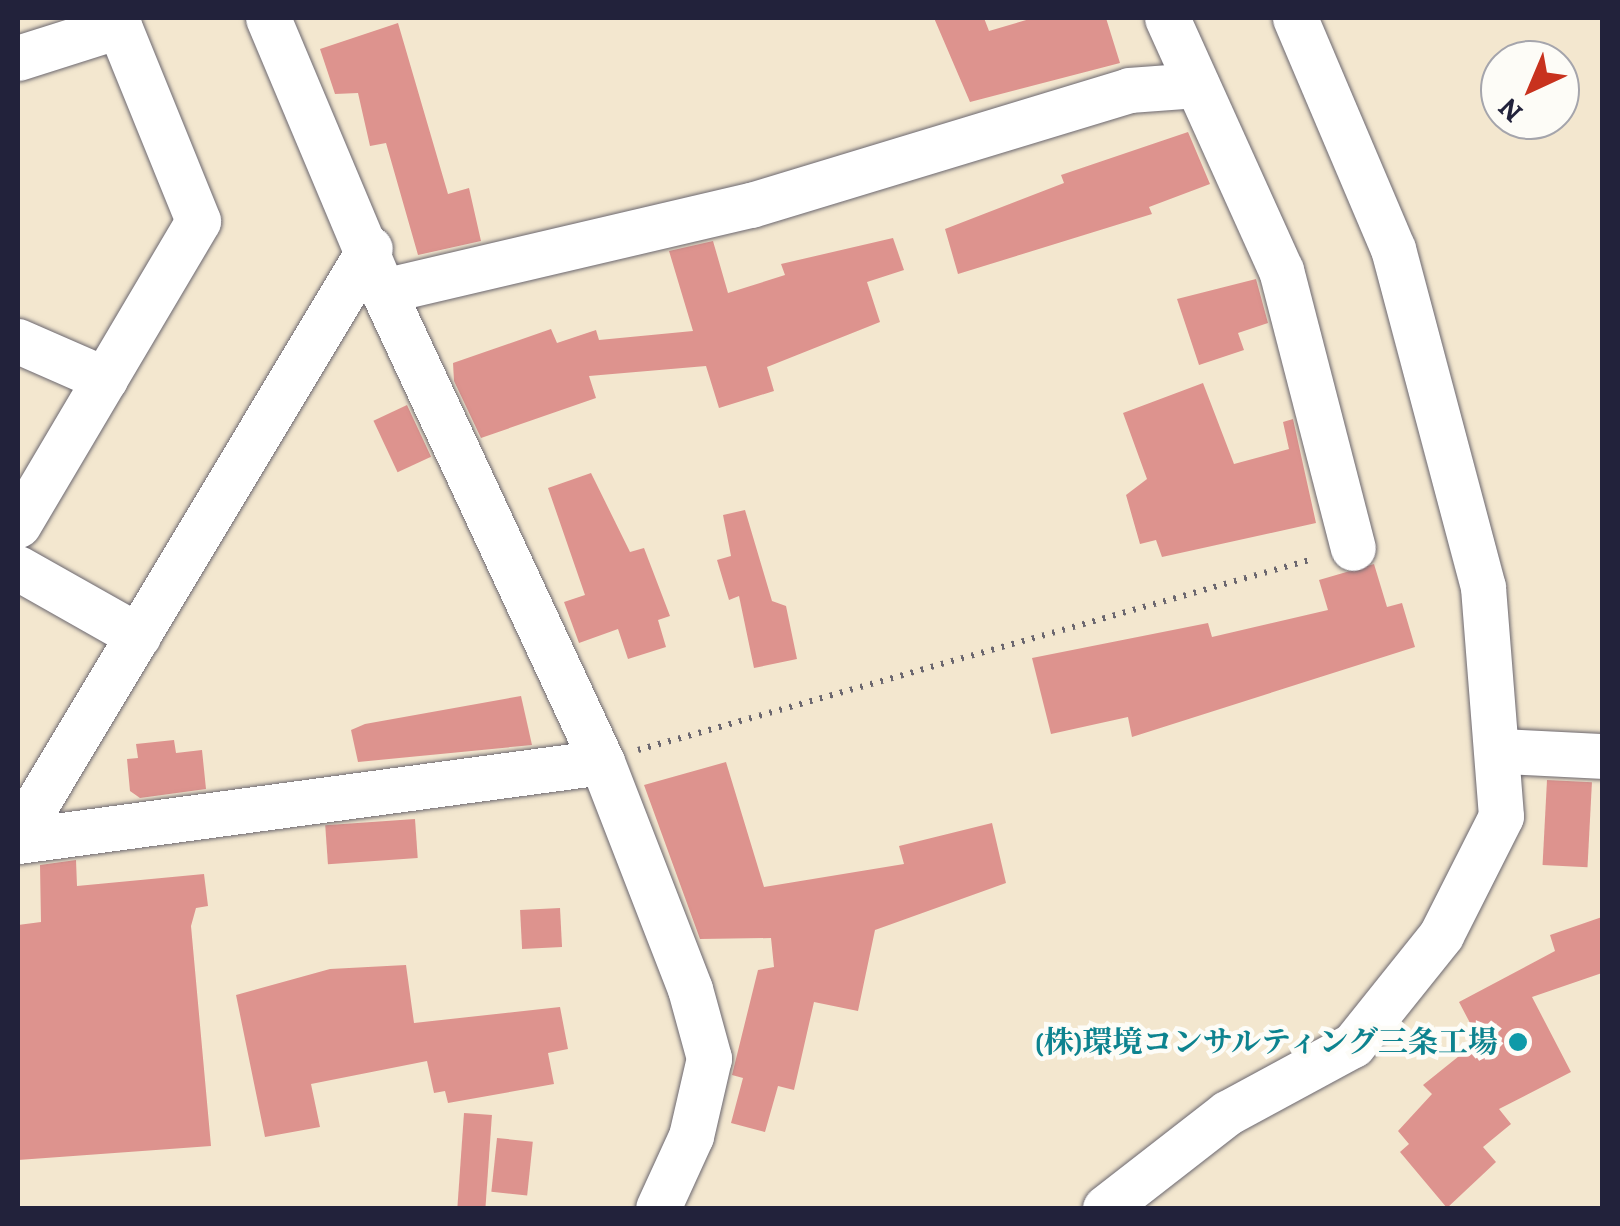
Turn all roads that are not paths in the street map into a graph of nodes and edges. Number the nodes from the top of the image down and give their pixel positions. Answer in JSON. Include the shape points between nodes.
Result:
{"nodes":[{"id":1,"x":268,"y":18,"type":"edge"},
{"id":2,"x":1167,"y":18,"type":"edge"},
{"id":3,"x":1295,"y":18,"type":"edge"},
{"id":4,"x":18,"y":58,"type":"edge"},
{"id":5,"x":1196,"y":86,"type":"junction"},
{"id":6,"x":370,"y":248,"type":"junction"},
{"id":7,"x":382,"y":291,"type":"junction"},
{"id":8,"x":18,"y":340,"type":"edge"},
{"id":9,"x":105,"y":379,"type":"junction"},
{"id":10,"x":18,"y":526,"type":"edge"},
{"id":11,"x":1353,"y":548,"type":"road end"},
{"id":12,"x":18,"y":568,"type":"edge"},
{"id":13,"x":138,"y":636,"type":"junction"},
{"id":14,"x":1503,"y":751,"type":"junction"},
{"id":15,"x":1602,"y":756,"type":"edge"},
{"id":16,"x":602,"y":762,"type":"junction"},
{"id":17,"x":18,"y":838,"type":"edge"},
{"id":18,"x":658,"y":1208,"type":"edge"},
{"id":19,"x":1104,"y":1208,"type":"edge"}],
"edges":[{"from":1,"to":6,"type":"street"},
{"from":2,"to":5,"type":"street"},
{"from":3,"to":14,"type":"street","via":[[1393,250],[1484,586]]},
{"from":4,"to":9,"type":"street","via":[[119,26],[198,221]]},
{"from":5,"to":7,"type":"street","via":[[1129,90],[751,205]]},
{"from":5,"to":11,"type":"street","via":[[1281,270]]},
{"from":6,"to":7,"type":"street"},
{"from":6,"to":13,"type":"street"},
{"from":7,"to":16,"type":"street"},
{"from":8,"to":9,"type":"street"},
{"from":9,"to":10,"type":"street"},
{"from":12,"to":13,"type":"street"},
{"from":13,"to":17,"type":"street"},
{"from":14,"to":15,"type":"street"},
{"from":14,"to":19,"type":"street","via":[[1501,816],[1449,918],[1353,1045],[1227,1112]]},
{"from":16,"to":17,"type":"street"},
{"from":16,"to":18,"type":"street","via":[[709,1058],[691,1136]]}]}
